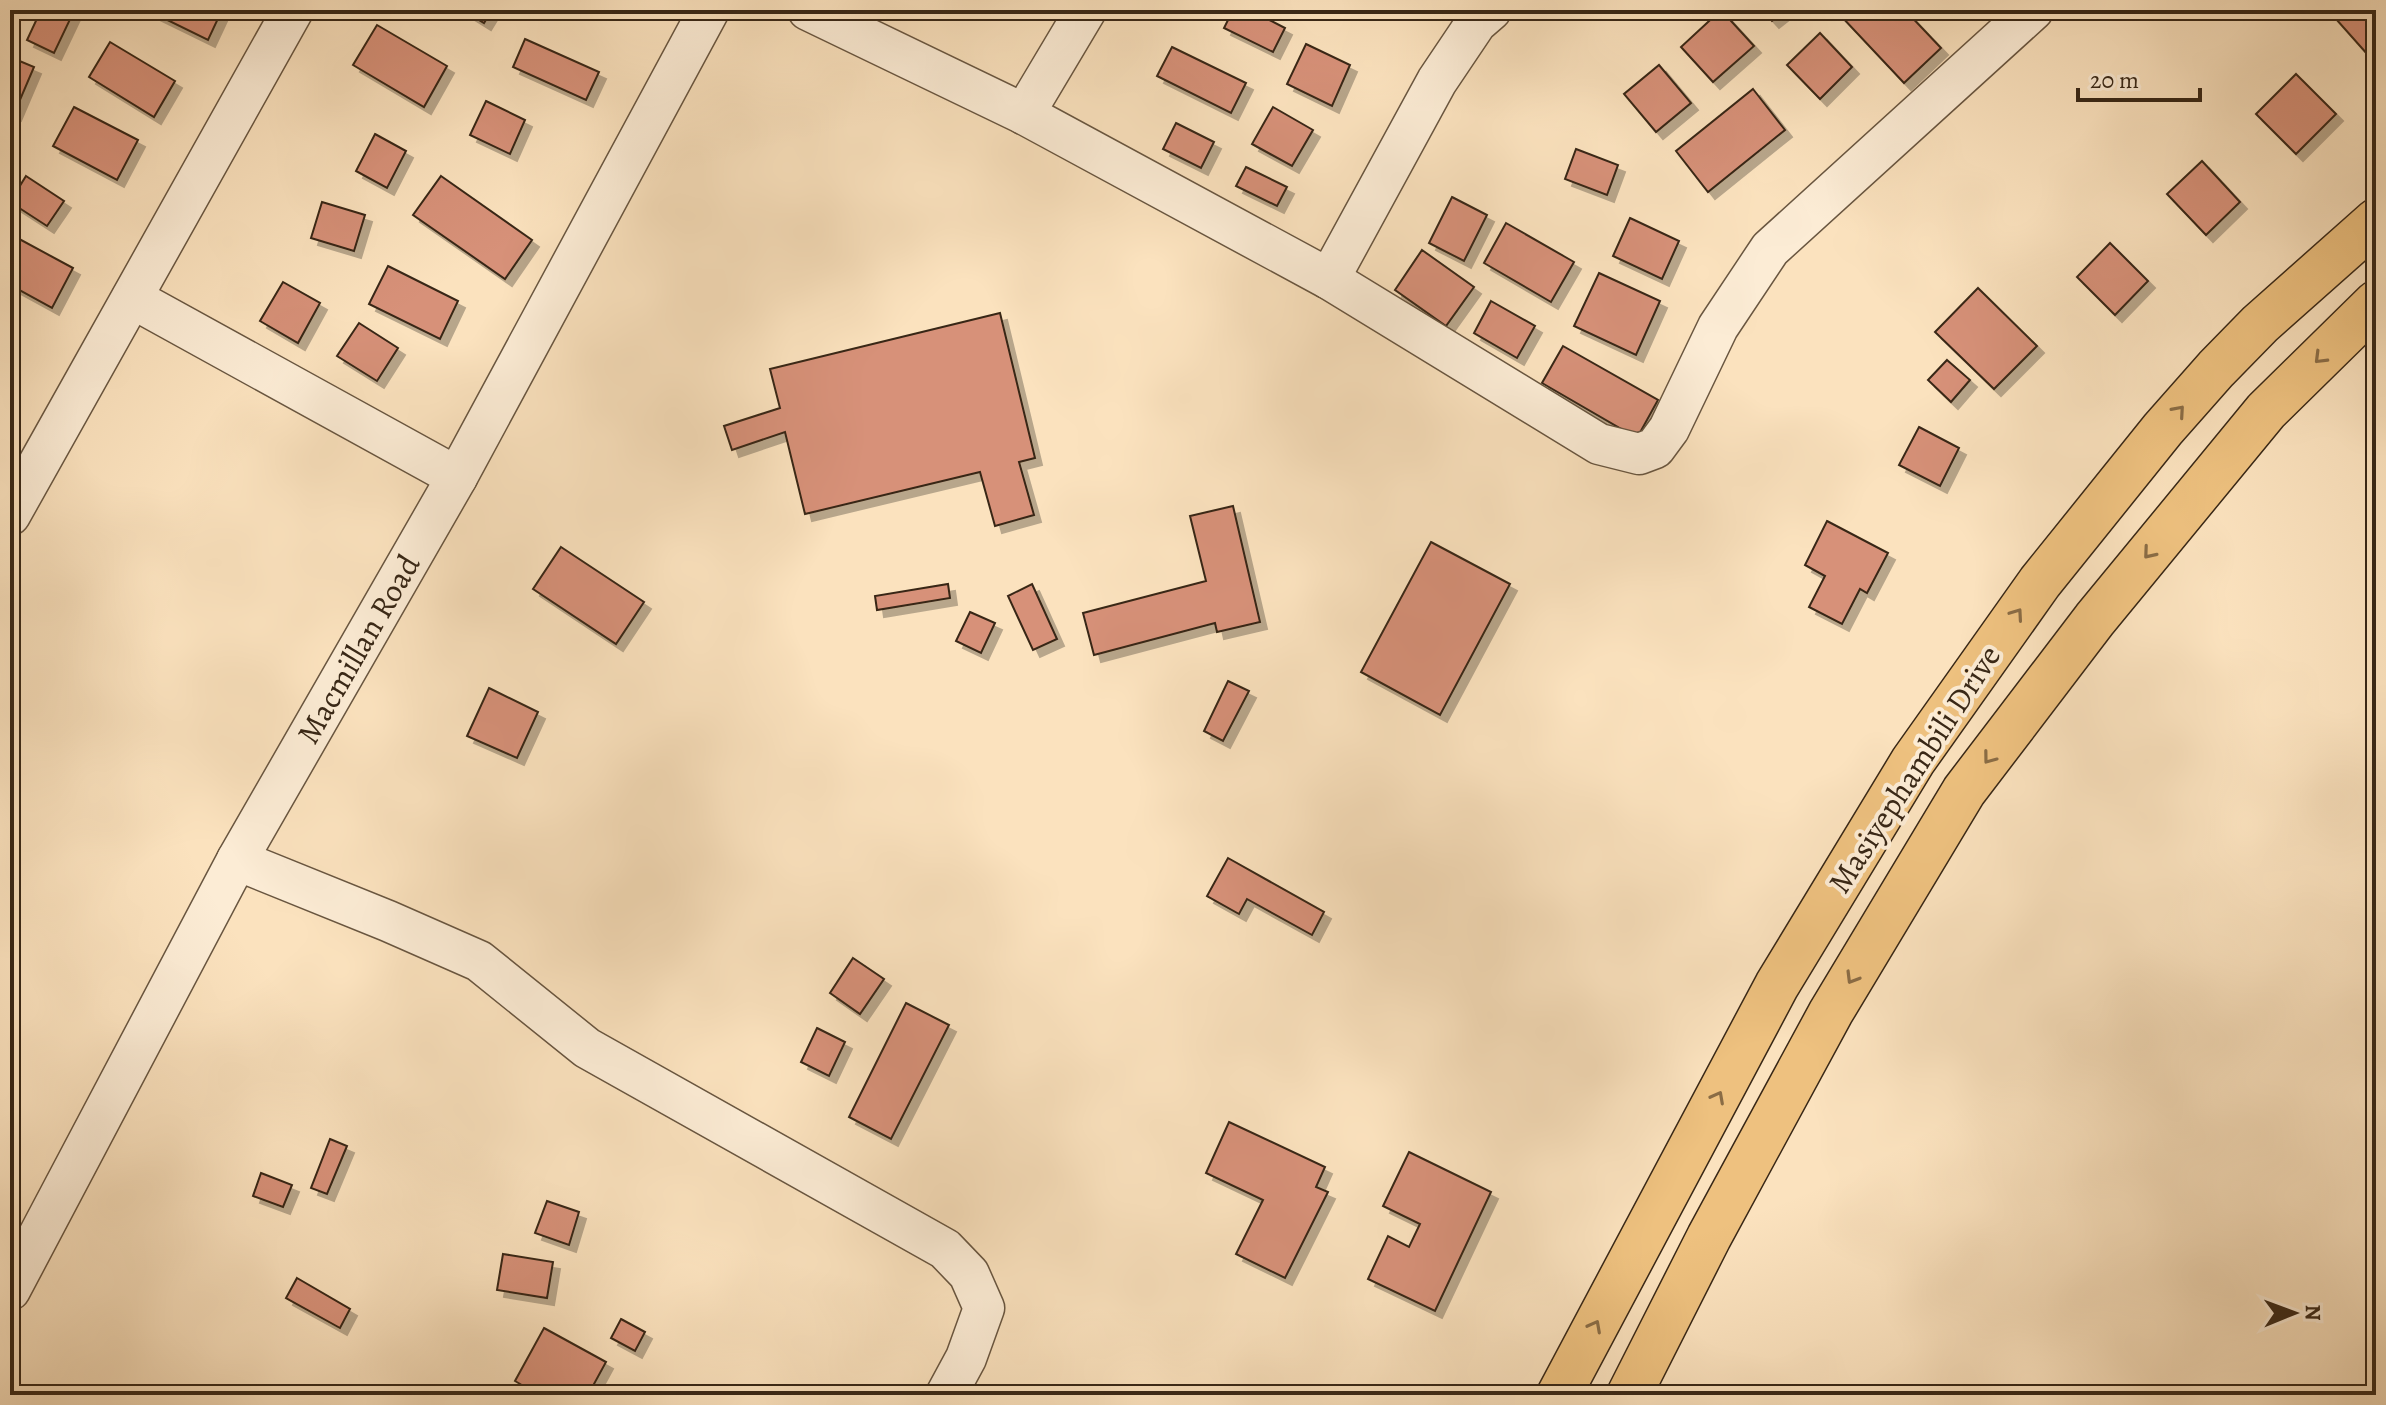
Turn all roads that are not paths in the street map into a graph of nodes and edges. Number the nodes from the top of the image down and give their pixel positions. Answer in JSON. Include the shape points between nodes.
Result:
{"nodes":[{"id":1,"x":293,"y":10,"type":"edge"},
{"id":2,"x":709,"y":10,"type":"edge"},
{"id":3,"x":808,"y":10,"type":"edge"},
{"id":4,"x":1086,"y":10,"type":"edge"},
{"id":5,"x":1491,"y":10,"type":"edge"},
{"id":6,"x":2033,"y":10,"type":"edge"},
{"id":7,"x":1024,"y":114,"type":"junction"},
{"id":8,"x":2376,"y":221,"type":"edge"},
{"id":9,"x":1329,"y":279,"type":"junction"},
{"id":10,"x":132,"y":298,"type":"junction"},
{"id":11,"x":2376,"y":303,"type":"edge"},
{"id":12,"x":457,"y":477,"type":"junction"},
{"id":13,"x":10,"y":515,"type":"edge"},
{"id":14,"x":237,"y":860,"type":"junction"},
{"id":15,"x":10,"y":1290,"type":"edge"},
{"id":16,"x":946,"y":1395,"type":"edge"},
{"id":17,"x":1559,"y":1395,"type":"edge"},
{"id":18,"x":1629,"y":1395,"type":"edge"}],
"edges":[{"from":1,"to":10,"type":"street"},
{"from":2,"to":12,"type":"street","name":"Macmillan Road"},
{"from":3,"to":7,"type":"street"},
{"from":4,"to":7,"type":"street"},
{"from":5,"to":9,"type":"street","via":[[1476,23],[1437,81]]},
{"from":6,"to":9,"type":"street","via":[[1770,249],[1718,327],[1655,448],[1639,454],[1599,444]]},
{"from":7,"to":9,"type":"street"},
{"from":17,"to":8,"type":"main road","name":"Masiyephambili Drive","one_way":true,"via":[[1777,985],[1913,761],[2040,582],[2163,429],[2260,324]]},
{"from":10,"to":12,"type":"street"},
{"from":10,"to":13,"type":"street"},
{"from":11,"to":18,"type":"main road","name":"Masiyephambili Drive","one_way":true,"via":[[2266,411],[2095,619],[1964,791],[1831,1012]]},
{"from":12,"to":14,"type":"street","name":"Macmillan Road"},
{"from":14,"to":15,"type":"street","name":"Macmillan Road"},
{"from":14,"to":16,"type":"street","via":[[479,961],[587,1048],[945,1249],[969,1274],[984,1308]]}]}
